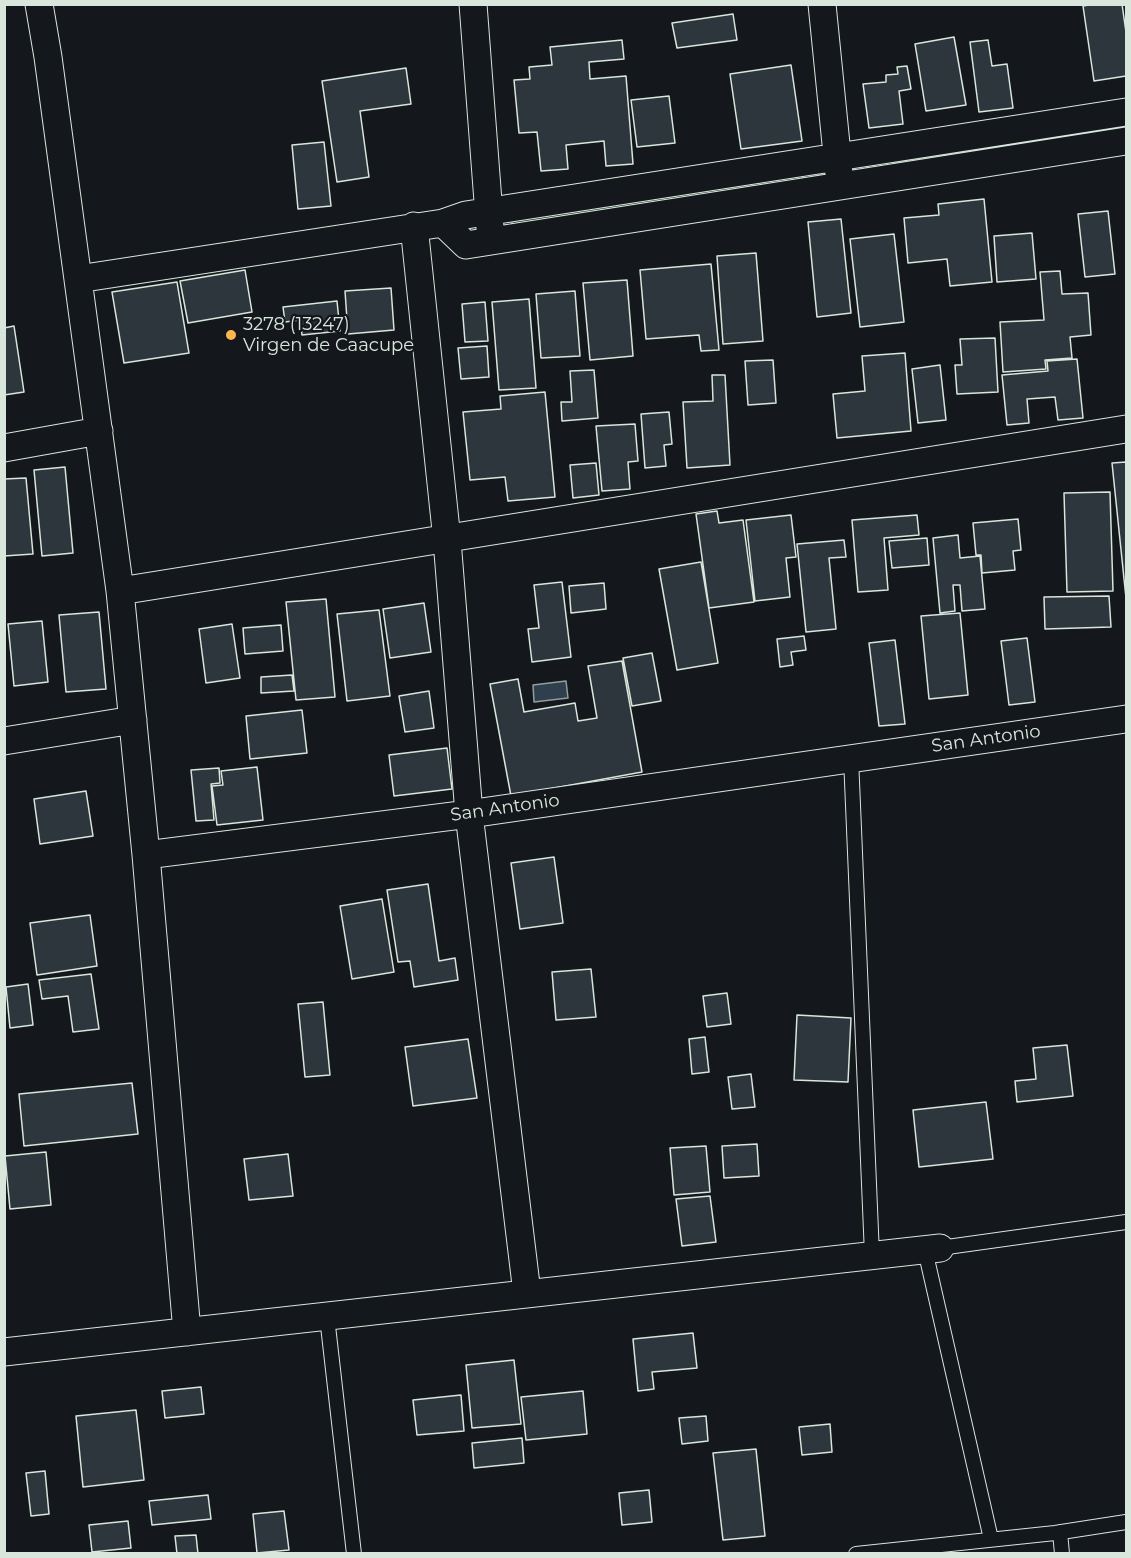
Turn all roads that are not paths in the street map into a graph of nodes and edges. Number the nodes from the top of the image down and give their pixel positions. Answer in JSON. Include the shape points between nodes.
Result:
{"nodes":[{"id":1,"x":39,"y":4,"type":"edge"},
{"id":2,"x":473,"y":4,"type":"edge"},
{"id":3,"x":822,"y":4,"type":"edge"},
{"id":4,"x":1126,"y":112,"type":"edge"},
{"id":5,"x":1126,"y":141,"type":"edge"},
{"id":6,"x":837,"y":157,"type":"junction"},
{"id":7,"x":840,"y":186,"type":"junction"},
{"id":8,"x":488,"y":211,"type":"junction"},
{"id":9,"x":443,"y":224,"type":"junction"},
{"id":10,"x":414,"y":226,"type":"junction"},
{"id":11,"x":492,"y":242,"type":"junction"},
{"id":12,"x":78,"y":279,"type":"junction"},
{"id":13,"x":1126,"y":429,"type":"edge"},
{"id":14,"x":99,"y":431,"type":"junction"},
{"id":15,"x":4,"y":448,"type":"edge"},
{"id":16,"x":447,"y":540,"type":"junction"},
{"id":17,"x":120,"y":591,"type":"junction"},
{"id":18,"x":1126,"y":718,"type":"edge"},
{"id":19,"x":133,"y":720,"type":"junction"},
{"id":20,"x":4,"y":741,"type":"edge"},
{"id":21,"x":851,"y":758,"type":"junction"},
{"id":22,"x":470,"y":814,"type":"junction"},
{"id":23,"x":147,"y":855,"type":"junction"},
{"id":24,"x":1126,"y":1222,"type":"edge"},
{"id":25,"x":933,"y":1249,"type":"junction"},
{"id":26,"x":872,"y":1255,"type":"junction"},
{"id":27,"x":527,"y":1293,"type":"junction"},
{"id":28,"x":327,"y":1317,"type":"junction"},
{"id":29,"x":187,"y":1332,"type":"junction"},
{"id":30,"x":4,"y":1353,"type":"edge"},
{"id":31,"x":1126,"y":1522,"type":"edge"},
{"id":32,"x":1060,"y":1532,"type":"junction"},
{"id":33,"x":991,"y":1539,"type":"junction"},
{"id":34,"x":354,"y":1554,"type":"edge"},
{"id":35,"x":856,"y":1554,"type":"edge"},
{"id":36,"x":1062,"y":1554,"type":"edge"}],
"edges":[{"from":1,"to":12,"type":"street"},
{"from":2,"to":8,"type":"street"},
{"from":3,"to":6,"type":"street"},
{"from":4,"to":6,"type":"street"},
{"from":5,"to":7,"type":"street"},
{"from":6,"to":7,"type":"street"},
{"from":6,"to":8,"type":"street"},
{"from":7,"to":11,"type":"street"},
{"from":8,"to":9,"type":"street","via":[[466,214]]},
{"from":8,"to":11,"type":"street"},
{"from":9,"to":10,"type":"street"},
{"from":9,"to":11,"type":"street","via":[[466,245]]},
{"from":10,"to":12,"type":"street"},
{"from":10,"to":16,"type":"street"},
{"from":12,"to":14,"type":"street"},
{"from":13,"to":16,"type":"street"},
{"from":14,"to":15,"type":"street"},
{"from":14,"to":17,"type":"street"},
{"from":16,"to":17,"type":"street"},
{"from":16,"to":22,"type":"street"},
{"from":17,"to":19,"type":"street"},
{"from":18,"to":21,"type":"street","name":"San Antonio"},
{"from":19,"to":20,"type":"street"},
{"from":19,"to":23,"type":"street"},
{"from":21,"to":22,"type":"street","name":"San Antonio"},
{"from":21,"to":26,"type":"lane"},
{"from":22,"to":23,"type":"street","name":"San Antonio"},
{"from":22,"to":27,"type":"street"},
{"from":23,"to":29,"type":"street"},
{"from":24,"to":25,"type":"lane"},
{"from":25,"to":26,"type":"street"},
{"from":25,"to":33,"type":"lane"},
{"from":26,"to":27,"type":"street"},
{"from":27,"to":28,"type":"street"},
{"from":28,"to":29,"type":"street"},
{"from":28,"to":34,"type":"lane"},
{"from":29,"to":30,"type":"street"},
{"from":31,"to":32,"type":"lane"},
{"from":32,"to":33,"type":"lane"},
{"from":32,"to":36,"type":"lane"},
{"from":33,"to":35,"type":"lane"}]}
